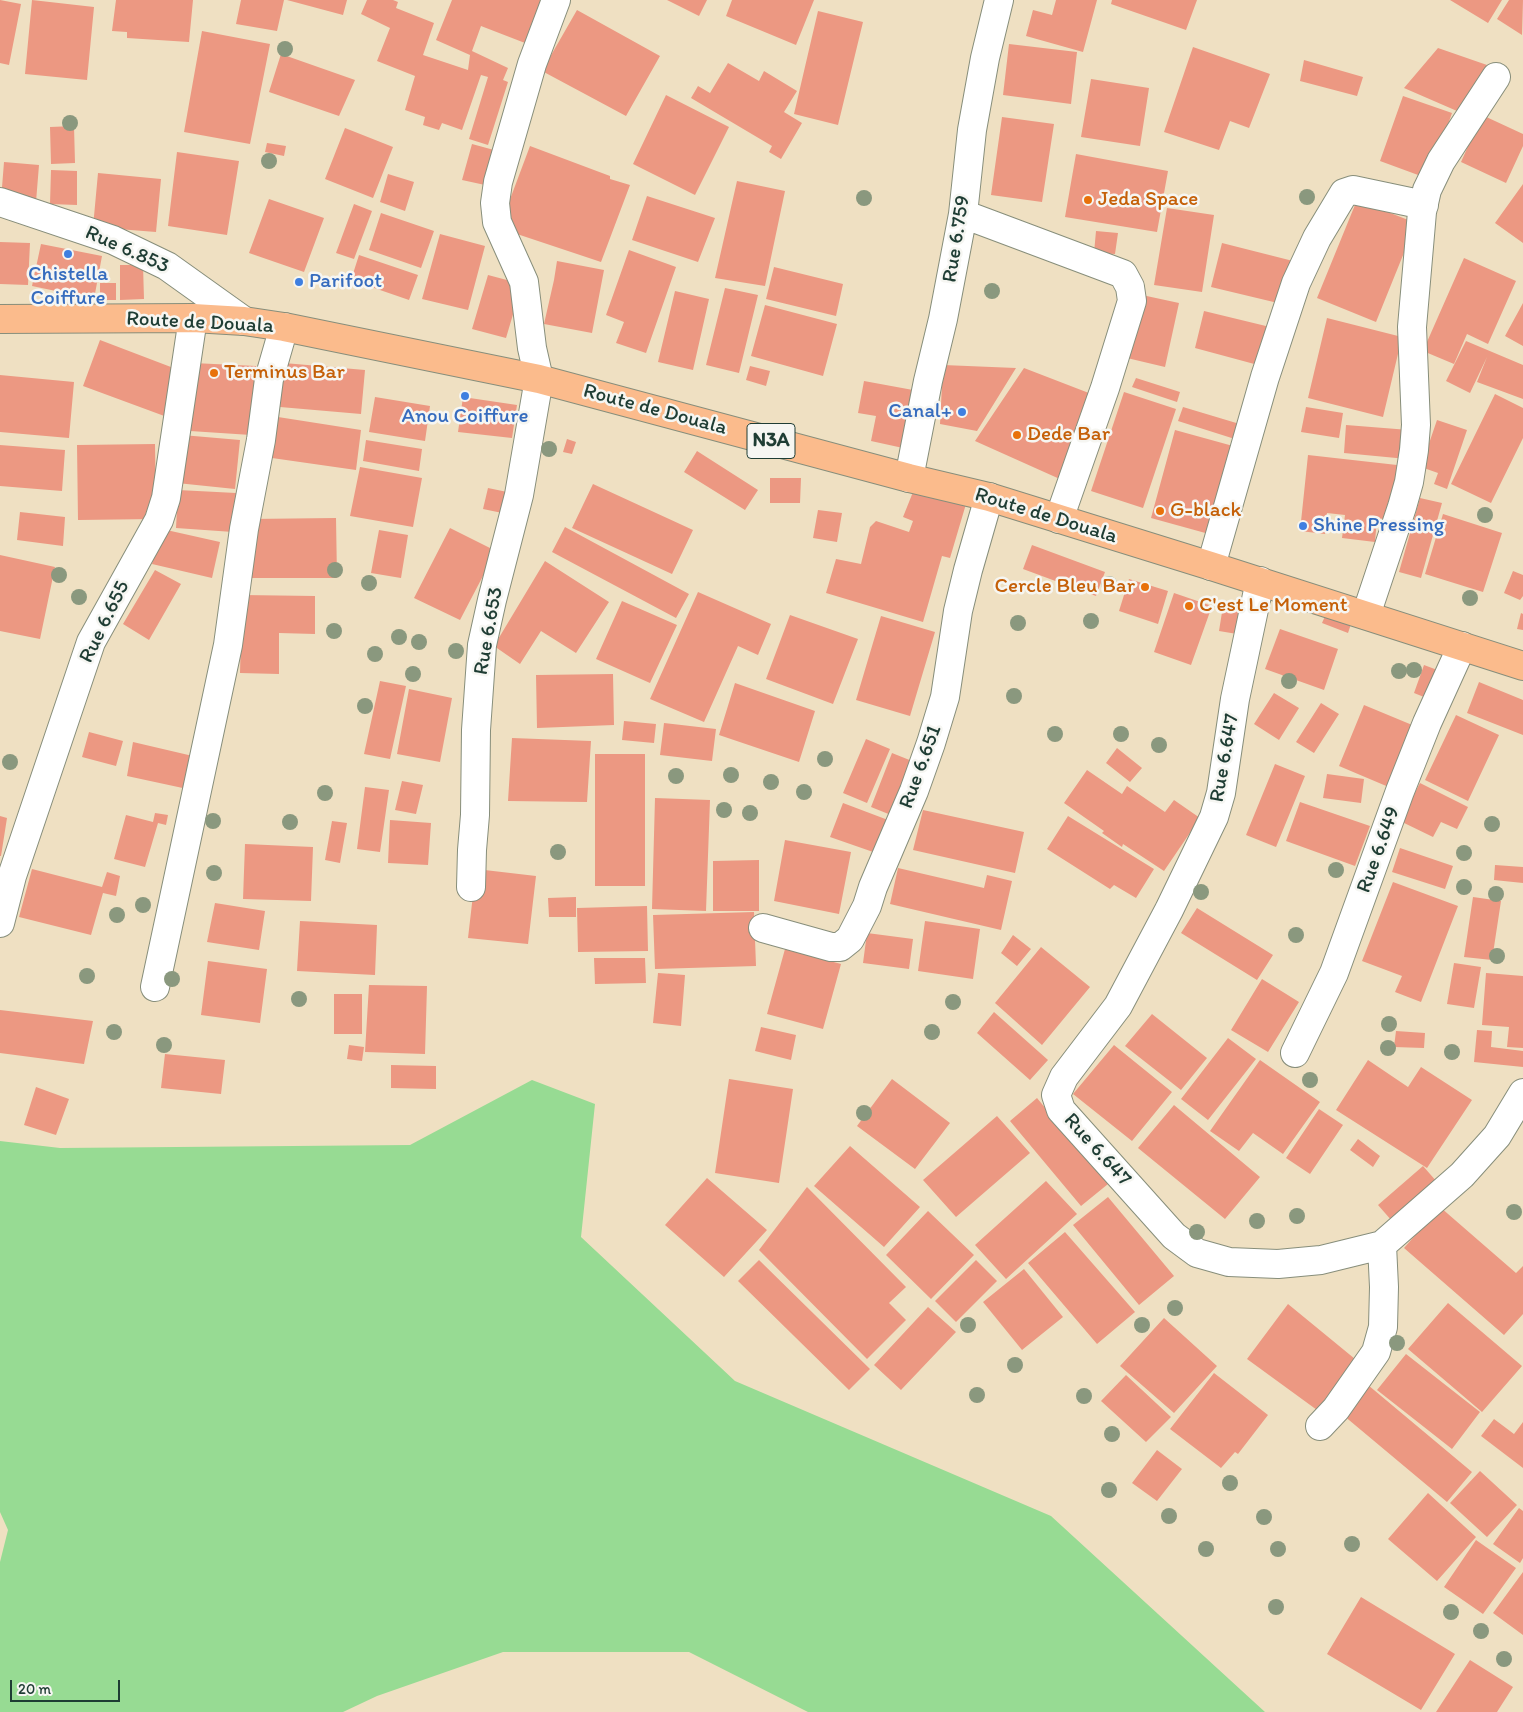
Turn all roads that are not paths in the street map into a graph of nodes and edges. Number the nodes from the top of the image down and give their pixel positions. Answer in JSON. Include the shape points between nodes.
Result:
{"nodes":[{"id":1,"x":556,"y":0,"type":"edge"},
{"id":2,"x":999,"y":0,"type":"edge"},
{"id":3,"x":1496,"y":77,"type":"dead end"},
{"id":4,"x":0,"y":202,"type":"edge"},
{"id":5,"x":1424,"y":205,"type":"junction"},
{"id":6,"x":963,"y":214,"type":"junction"},
{"id":7,"x":193,"y":318,"type":"junction"},
{"id":8,"x":0,"y":319,"type":"edge"},
{"id":9,"x":244,"y":321,"type":"junction"},
{"id":10,"x":284,"y":327,"type":"junction"},
{"id":11,"x":539,"y":379,"type":"junction"},
{"id":12,"x":909,"y":478,"type":"junction"},
{"id":13,"x":989,"y":497,"type":"junction"},
{"id":14,"x":1060,"y":519,"type":"junction"},
{"id":15,"x":1211,"y":566,"type":"junction"},
{"id":16,"x":1260,"y":581,"type":"junction"},
{"id":17,"x":1366,"y":615,"type":"junction"},
{"id":18,"x":1462,"y":646,"type":"junction"},
{"id":19,"x":1523,"y":666,"type":"edge"},
{"id":20,"x":471,"y":887,"type":"dead end"},
{"id":21,"x":0,"y":924,"type":"edge"},
{"id":22,"x":763,"y":928,"type":"dead end"},
{"id":23,"x":155,"y":987,"type":"dead end"},
{"id":24,"x":1294,"y":1053,"type":"dead end"},
{"id":25,"x":1523,"y":1094,"type":"edge"},
{"id":26,"x":1382,"y":1245,"type":"junction"},
{"id":27,"x":1320,"y":1426,"type":"dead end"}],
"edges":[{"from":1,"to":11,"type":"street","via":[[532,64],[498,182],[495,203],[497,222],[524,282]]},
{"from":2,"to":6,"type":"street","name":"Rue 6.759","via":[[972,130]]},
{"from":3,"to":5,"type":"street","via":[[1441,161],[1426,190]]},
{"from":4,"to":9,"type":"street","name":"Rue 6.853","via":[[113,240],[167,266]]},
{"from":5,"to":15,"type":"street","via":[[1353,190],[1344,193],[1317,238],[1296,283],[1268,367]]},
{"from":5,"to":17,"type":"street","via":[[1412,327],[1414,450],[1402,507]]},
{"from":6,"to":12,"type":"street","name":"Rue 6.759"},
{"from":6,"to":14,"type":"street","via":[[1123,274],[1130,287],[1132,301]]},
{"from":7,"to":8,"type":"highway","name":"Route de Douala","number":"N3A"},
{"from":7,"to":9,"type":"highway","name":"Route de Douala","number":"N3A"},
{"from":7,"to":21,"type":"street","name":"Rue 6.655","via":[[166,498],[158,520],[92,642],[12,876]]},
{"from":9,"to":10,"type":"highway","name":"Route de Douala","number":"N3A"},
{"from":10,"to":11,"type":"highway","name":"Route de Douala","number":"N3A"},
{"from":10,"to":23,"type":"street","via":[[269,379],[228,645]]},
{"from":11,"to":12,"type":"highway","name":"Route de Douala","number":"N3A"},
{"from":11,"to":20,"type":"street","name":"Rue 6.653","via":[[518,495],[482,645]]},
{"from":12,"to":13,"type":"highway","name":"Route de Douala","number":"N3A"},
{"from":13,"to":14,"type":"highway","name":"Route de Douala","number":"N3A"},
{"from":13,"to":22,"type":"street","name":"Rue 6.651","via":[[964,586],[945,697],[934,734],[867,906],[850,939],[840,948],[831,947]]},
{"from":14,"to":15,"type":"highway","name":"Route de Douala","number":"N3A"},
{"from":15,"to":16,"type":"highway","name":"Route de Douala","number":"N3A"},
{"from":16,"to":17,"type":"highway","name":"Route de Douala","number":"N3A"},
{"from":16,"to":26,"type":"street","name":"Rue 6.647","via":[[1214,817],[1170,910],[1118,1006],[1064,1077],[1056,1095],[1061,1110],[1150,1210],[1174,1236],[1197,1253],[1229,1262],[1278,1264],[1321,1260]]},
{"from":17,"to":18,"type":"highway","name":"Route de Douala","number":"N3A"},
{"from":18,"to":19,"type":"highway","name":"Route de Douala","number":"N3A"},
{"from":18,"to":24,"type":"street","name":"Rue 6.649","via":[[1400,791],[1334,973]]},
{"from":25,"to":26,"type":"street","name":"Rue 6.647","via":[[1497,1136],[1462,1175]]},
{"from":26,"to":27,"type":"street","via":[[1383,1327],[1376,1352]]}]}
